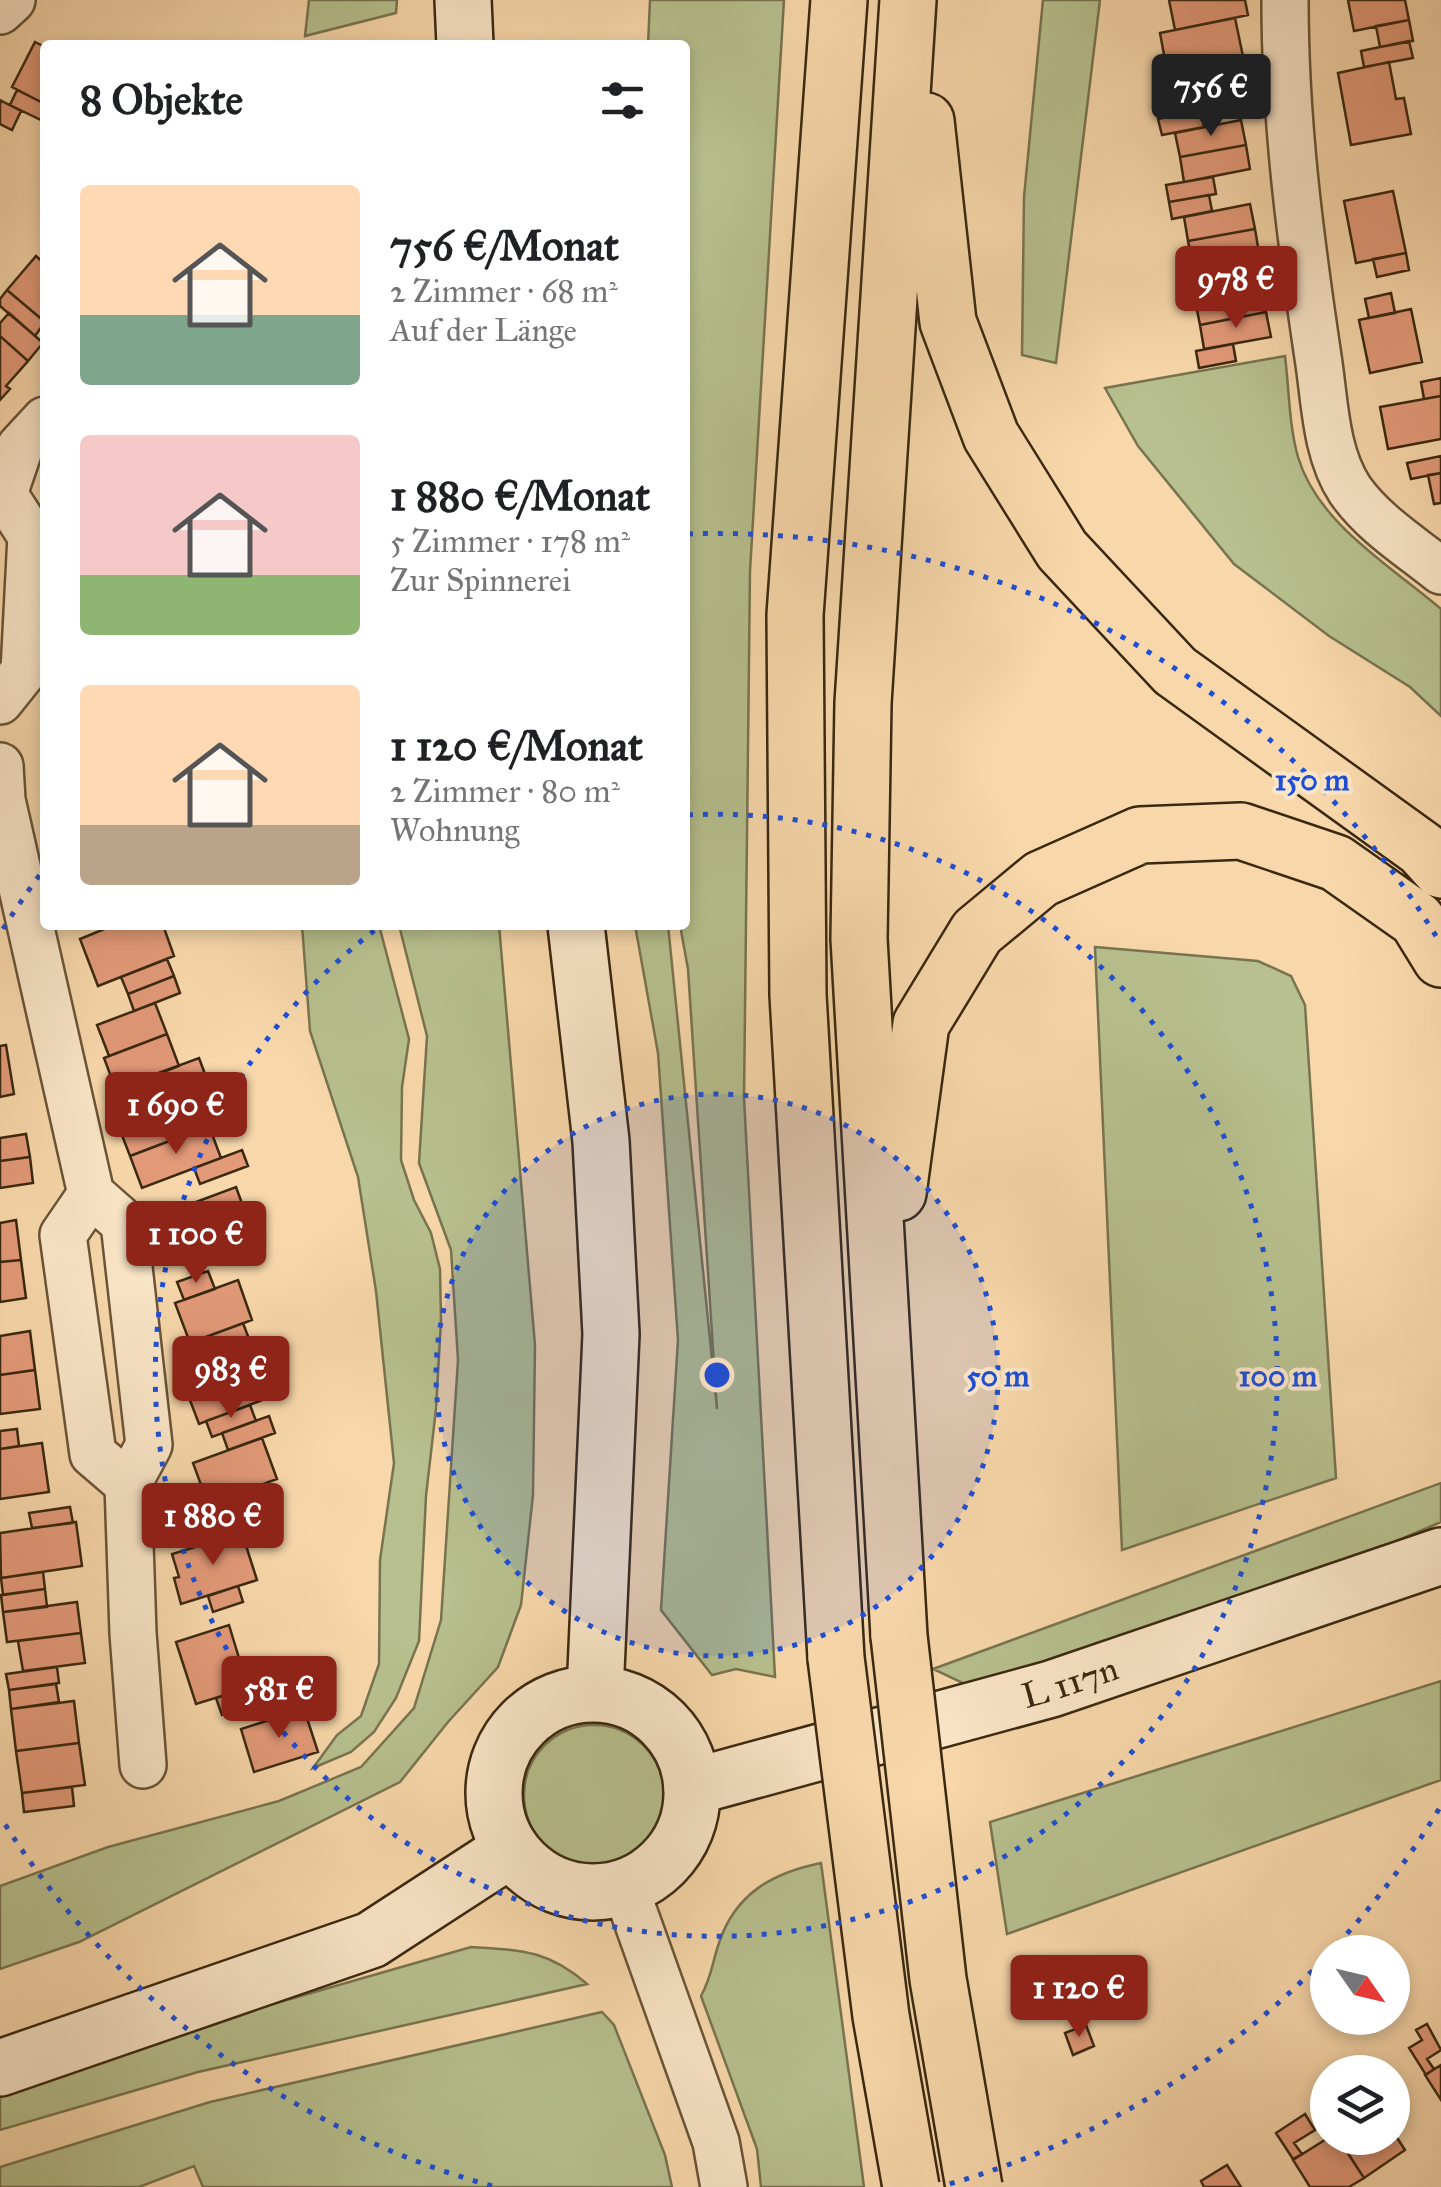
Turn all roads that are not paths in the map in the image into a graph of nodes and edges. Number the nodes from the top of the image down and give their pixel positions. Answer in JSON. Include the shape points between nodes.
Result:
{"nodes":[{"id":1,"x":12,"y":0,"type":"edge"},
{"id":2,"x":463,"y":0,"type":"edge"},
{"id":3,"x":840,"y":0,"type":"edge"},
{"id":4,"x":910,"y":0,"type":"edge"},
{"id":5,"x":1285,"y":0,"type":"edge"},
{"id":6,"x":0,"y":11,"type":"edge"},
{"id":7,"x":465,"y":40,"type":"edge"},
{"id":8,"x":40,"y":425,"type":"edge"},
{"id":9,"x":2,"y":496,"type":"edge"},
{"id":10,"x":1441,"y":571,"type":"edge"},
{"id":11,"x":0,"y":702,"type":"edge"},
{"id":12,"x":0,"y":766,"type":"edge"},
{"id":13,"x":1441,"y":870,"type":"edge"},
{"id":14,"x":23,"y":907,"type":"edge"},
{"id":15,"x":577,"y":930,"type":"edge"},
{"id":16,"x":1441,"y":959,"type":"edge"},
{"id":17,"x":90,"y":1194,"type":"junction"},
{"id":18,"x":128,"y":1484,"type":"junction"},
{"id":19,"x":1441,"y":1556,"type":"edge"},
{"id":20,"x":899,"y":1636,"type":"junction"},
{"id":21,"x":595,"y":1693,"type":"junction"},
{"id":22,"x":143,"y":1765,"type":"dead end"},
{"id":23,"x":692,"y":1788,"type":"junction"},
{"id":24,"x":511,"y":1849,"type":"junction"},
{"id":25,"x":624,"y":1887,"type":"junction"},
{"id":26,"x":0,"y":2068,"type":"edge"},
{"id":27,"x":724,"y":2187,"type":"edge"},
{"id":28,"x":911,"y":2187,"type":"edge"},
{"id":29,"x":974,"y":2187,"type":"edge"}],
"edges":[{"from":1,"to":6,"type":"street"},
{"from":2,"to":7,"type":"main road"},
{"from":3,"to":28,"type":"highway","bridge":true,"via":[[795,615],[798,995],[836,1658],[881,2016]]},
{"from":4,"to":13,"type":"highway","via":[[948,322],[990,436],[1062,550],[1175,671]]},
{"from":4,"to":20,"type":"highway","via":[[862,703],[860,939]]},
{"from":5,"to":10,"type":"street","via":[[1295,188],[1334,458],[1351,491],[1378,520]]},
{"from":8,"to":9,"type":"street","via":[[20,447]]},
{"from":9,"to":11,"type":"street","via":[[31,536],[24,671]]},
{"from":12,"to":14,"type":"street"},
{"from":14,"to":17,"type":"street"},
{"from":15,"to":21,"type":"main road","via":[[601,1141],[611,1334]]},
{"from":16,"to":20,"type":"highway","via":[[1417,920],[1336,863],[1241,831],[1140,835],[1041,879],[977,932],[921,1024],[896,1212]]},
{"from":17,"to":18,"type":"street","via":[[124,1223],[149,1446]]},
{"from":17,"to":18,"type":"street","via":[[63,1234],[93,1454]]},
{"from":18,"to":22,"type":"street"},
{"from":19,"to":23,"type":"main road","name":"L 117n","via":[[1051,1690]]},
{"from":20,"to":29,"type":"highway","bridge":true,"via":[[938,1979]]},
{"from":21,"to":23,"type":"main road","via":[[624,1698],[672,1732]]},
{"from":21,"to":24,"type":"main road","via":[[536,1711],[498,1760],[497,1821]]},
{"from":23,"to":25,"type":"main road","via":[[675,1848],[653,1872]]},
{"from":24,"to":25,"type":"main road","via":[[561,1887]]},
{"from":24,"to":26,"type":"main road","via":[[372,1940]]},
{"from":25,"to":27,"type":"street","via":[[716,2142]]}]}
